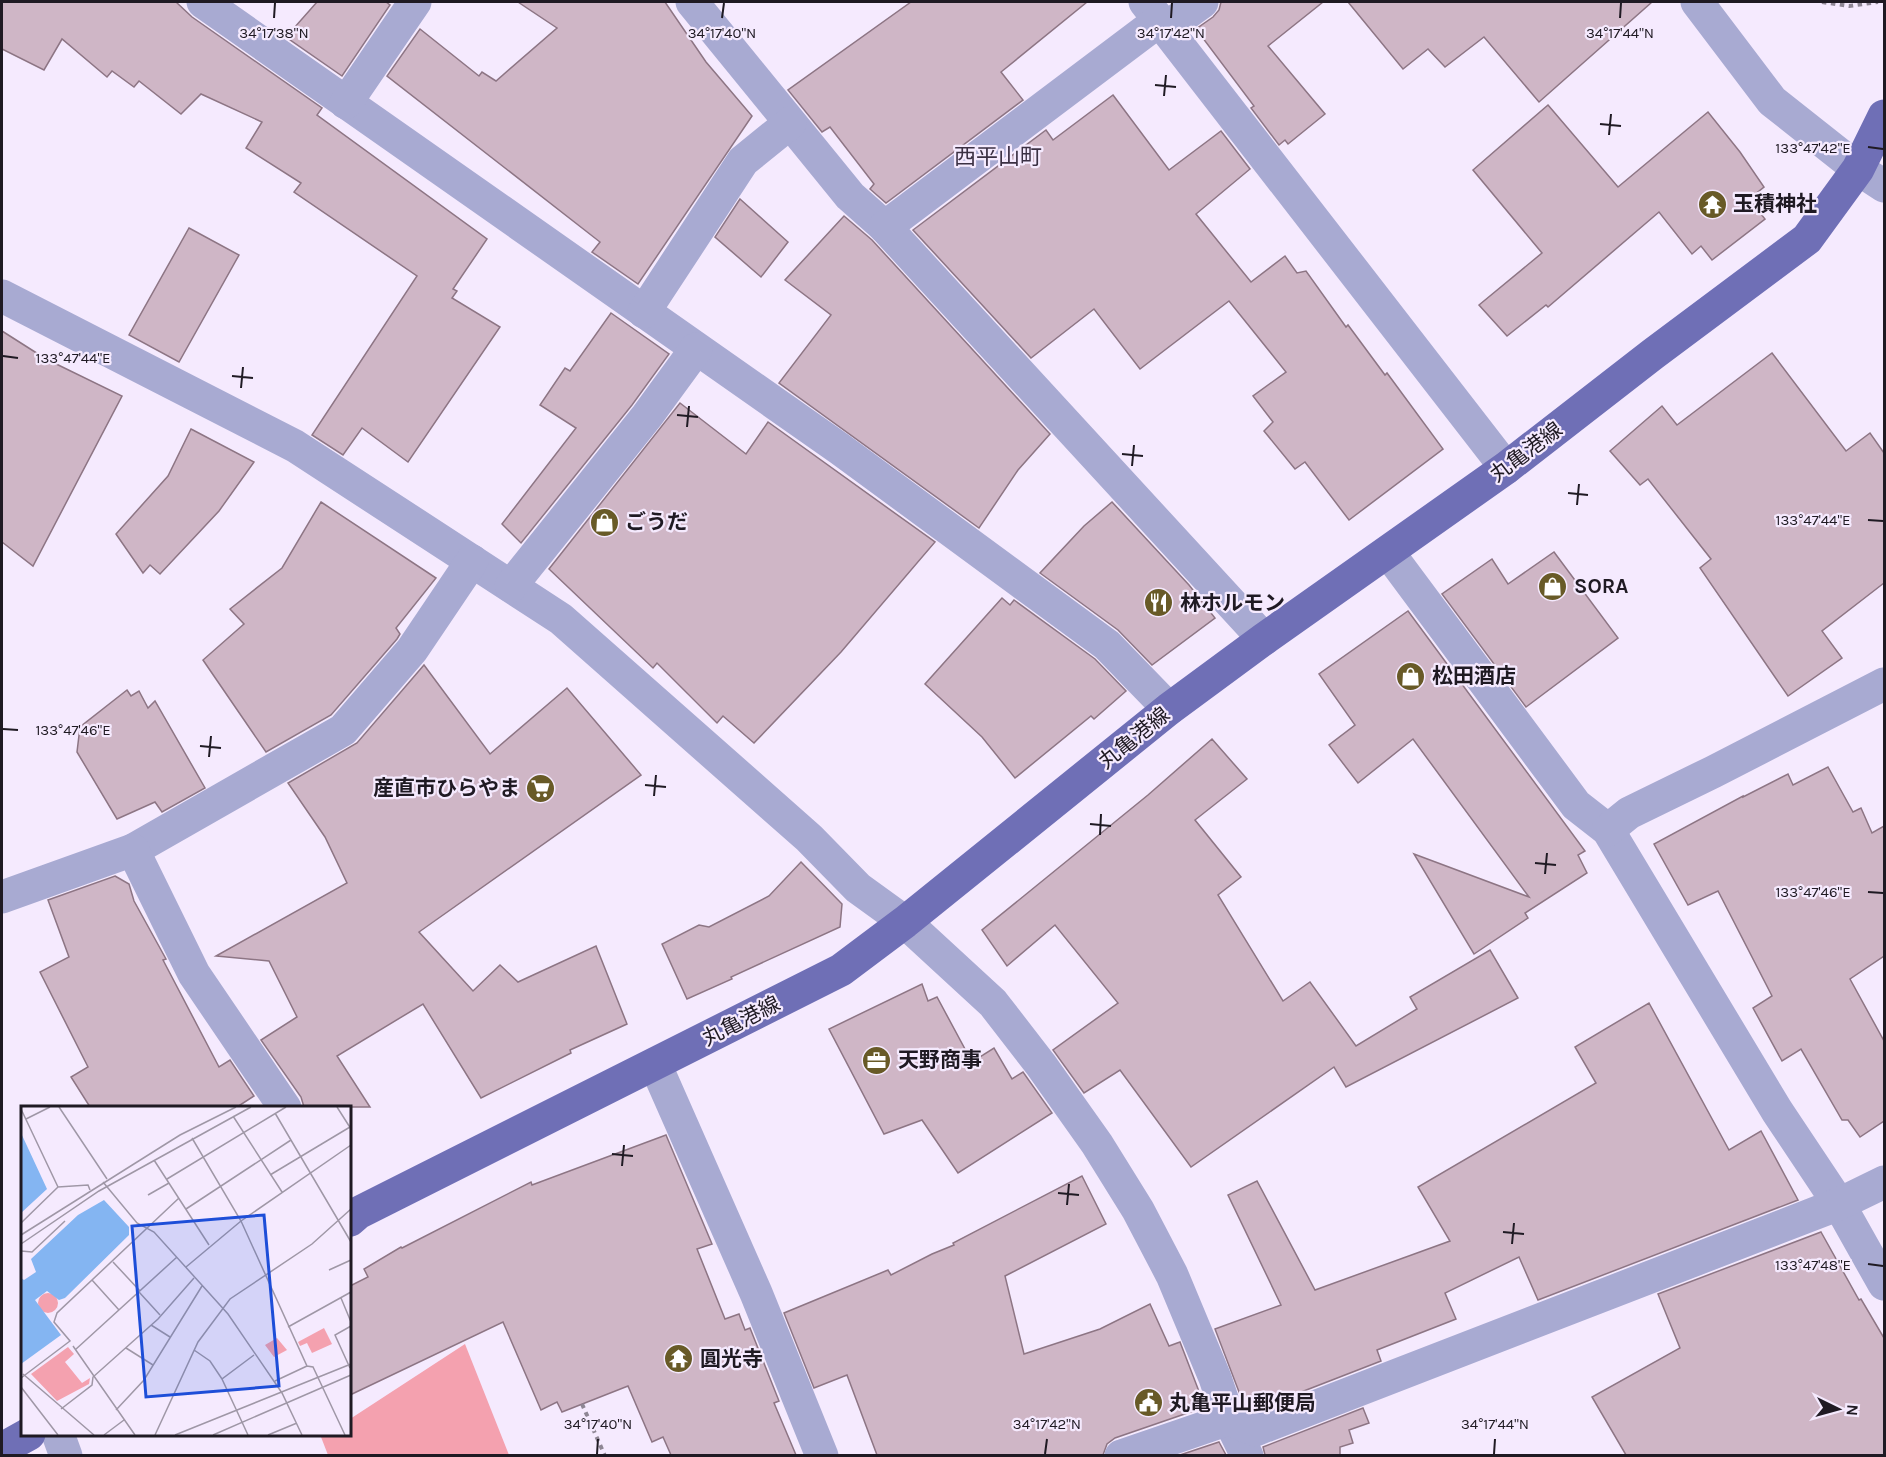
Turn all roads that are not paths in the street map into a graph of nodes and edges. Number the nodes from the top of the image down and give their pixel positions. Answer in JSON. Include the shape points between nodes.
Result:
{"nodes":[{"id":1,"x":203,"y":2,"type":"edge"},
{"id":2,"x":415,"y":2,"type":"edge"},
{"id":3,"x":692,"y":2,"type":"edge"},
{"id":4,"x":1202,"y":2,"type":"edge"},
{"id":5,"x":1697,"y":2,"type":"edge"},
{"id":6,"x":1157,"y":17,"type":"edge"},
{"id":7,"x":346,"y":103,"type":"junction"},
{"id":8,"x":1884,"y":116,"type":"edge"},
{"id":9,"x":790,"y":123,"type":"junction"},
{"id":10,"x":1884,"y":147,"type":"edge"},
{"id":11,"x":1871,"y":177,"type":"edge"},
{"id":12,"x":885,"y":228,"type":"junction"},
{"id":13,"x":2,"y":296,"type":"edge"},
{"id":14,"x":644,"y":312,"type":"junction"},
{"id":15,"x":696,"y":349,"type":"junction"},
{"id":16,"x":1506,"y":468,"type":"junction"},
{"id":17,"x":1388,"y":552,"type":"junction"},
{"id":18,"x":472,"y":561,"type":"junction"},
{"id":19,"x":511,"y":586,"type":"junction"},
{"id":20,"x":1264,"y":639,"type":"junction"},
{"id":21,"x":1884,"y":684,"type":"edge"},
{"id":22,"x":1169,"y":709,"type":"junction"},
{"id":23,"x":1608,"y":830,"type":"junction"},
{"id":24,"x":132,"y":850,"type":"junction"},
{"id":25,"x":2,"y":897,"type":"edge"},
{"id":26,"x":905,"y":922,"type":"junction"},
{"id":27,"x":655,"y":1064,"type":"junction"},
{"id":28,"x":284,"y":1106,"type":"edge"},
{"id":29,"x":1884,"y":1182,"type":"edge"},
{"id":30,"x":1839,"y":1204,"type":"junction"},
{"id":31,"x":352,"y":1211,"type":"edge"},
{"id":32,"x":1884,"y":1284,"type":"edge"},
{"id":33,"x":1229,"y":1419,"type":"junction"},
{"id":34,"x":26,"y":1436,"type":"edge"},
{"id":35,"x":59,"y":1436,"type":"edge"},
{"id":36,"x":2,"y":1449,"type":"edge"},
{"id":37,"x":66,"y":1455,"type":"edge"},
{"id":38,"x":822,"y":1455,"type":"edge"},
{"id":39,"x":1121,"y":1455,"type":"edge"},
{"id":40,"x":1247,"y":1455,"type":"edge"}],
"edges":[{"from":1,"to":7,"type":"street"},
{"from":2,"to":7,"type":"street"},
{"from":3,"to":9,"type":"street"},
{"from":4,"to":6,"type":"street"},
{"from":5,"to":11,"type":"street","via":[[1772,101]]},
{"from":6,"to":12,"type":"street"},
{"from":6,"to":16,"type":"street"},
{"from":7,"to":14,"type":"street"},
{"from":8,"to":11,"type":"main road","name":"丸亀港線"},
{"from":9,"to":12,"type":"street","via":[[850,196]]},
{"from":9,"to":14,"type":"street","via":[[743,161]]},
{"from":10,"to":11,"type":"main road","name":"丸亀港線"},
{"from":11,"to":16,"type":"main road","name":"丸亀港線","via":[[1807,239]]},
{"from":12,"to":20,"type":"street"},
{"from":13,"to":18,"type":"street","via":[[295,446]]},
{"from":14,"to":15,"type":"street"},
{"from":15,"to":19,"type":"street"},
{"from":15,"to":22,"type":"street","via":[[840,449],[1107,645]]},
{"from":16,"to":17,"type":"main road","name":"丸亀港線"},
{"from":17,"to":20,"type":"main road","name":"丸亀港線"},
{"from":17,"to":23,"type":"street","via":[[1576,805]]},
{"from":18,"to":19,"type":"street"},
{"from":18,"to":24,"type":"street","via":[[412,650],[343,730]]},
{"from":19,"to":26,"type":"street","via":[[561,619],[809,838],[858,888]]},
{"from":20,"to":22,"type":"main road","name":"丸亀港線"},
{"from":21,"to":23,"type":"street","via":[[1629,813]]},
{"from":22,"to":26,"type":"main road","name":"丸亀港線"},
{"from":23,"to":30,"type":"street","via":[[1777,1111]]},
{"from":24,"to":25,"type":"street"},
{"from":24,"to":28,"type":"street","via":[[194,974]]},
{"from":26,"to":27,"type":"main road","name":"丸亀港線","via":[[841,970]]},
{"from":26,"to":33,"type":"street","via":[[993,1003],[1097,1144],[1172,1275]]},
{"from":27,"to":31,"type":"main road","name":"丸亀港線"},
{"from":27,"to":38,"type":"street"},
{"from":29,"to":30,"type":"street"},
{"from":30,"to":32,"type":"street"},
{"from":30,"to":33,"type":"street","via":[[1255,1430]]},
{"from":33,"to":39,"type":"street"},
{"from":33,"to":40,"type":"street"},
{"from":34,"to":36,"type":"main road"},
{"from":35,"to":37,"type":"street"}]}
